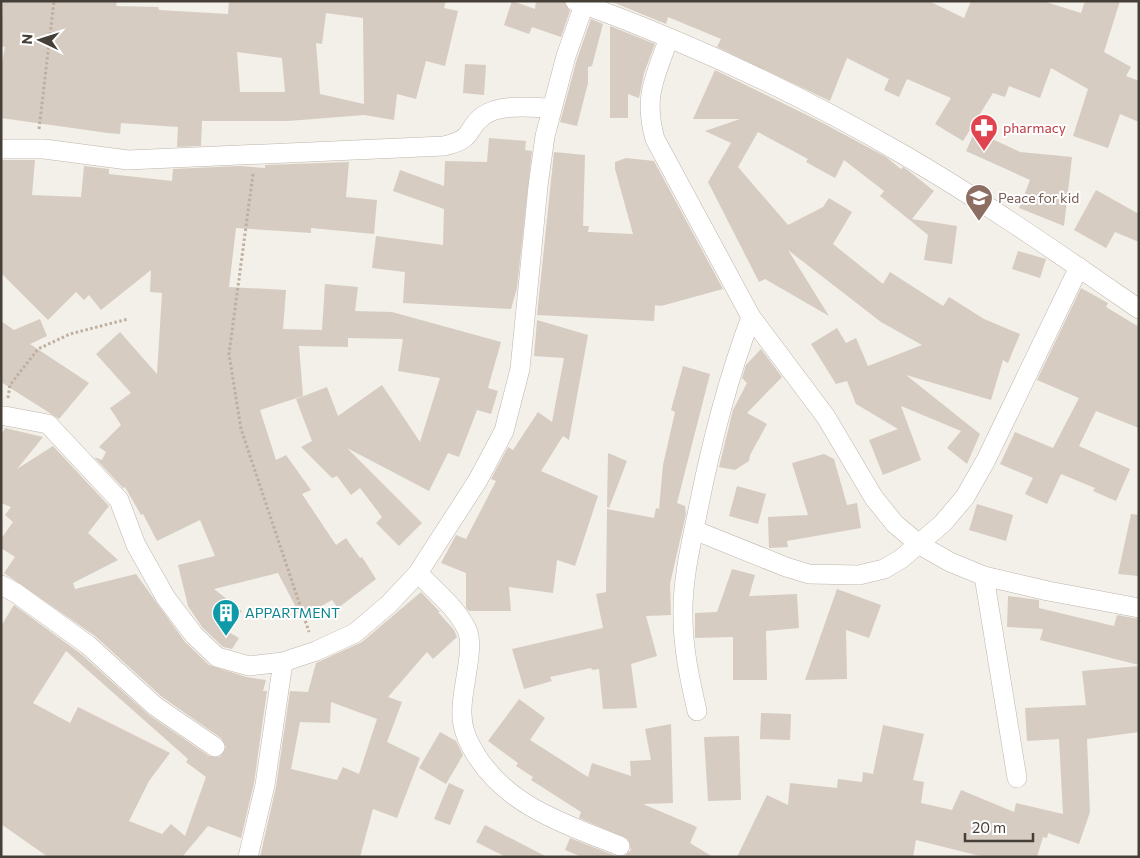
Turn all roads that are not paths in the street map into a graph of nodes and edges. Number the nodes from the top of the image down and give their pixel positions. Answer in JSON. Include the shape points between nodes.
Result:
{"nodes":[{"id":1,"x":579,"y":3,"type":"edge"},
{"id":2,"x":669,"y":38,"type":"junction"},
{"id":3,"x":552,"y":108,"type":"junction"},
{"id":4,"x":1,"y":149,"type":"edge"},
{"id":5,"x":1079,"y":267,"type":"junction"},
{"id":6,"x":1139,"y":309,"type":"edge"},
{"id":7,"x":751,"y":317,"type":"junction"},
{"id":8,"x":4,"y":416,"type":"road end"},
{"id":9,"x":694,"y":530,"type":"junction"},
{"id":10,"x":920,"y":546,"type":"junction"},
{"id":11,"x":418,"y":573,"type":"junction"},
{"id":12,"x":984,"y":576,"type":"junction"},
{"id":13,"x":1,"y":585,"type":"edge"},
{"id":14,"x":1139,"y":608,"type":"edge"},
{"id":15,"x":283,"y":662,"type":"junction"},
{"id":16,"x":697,"y":711,"type":"dead end"},
{"id":17,"x":215,"y":747,"type":"dead end"},
{"id":18,"x":1017,"y":778,"type":"dead end"},
{"id":19,"x":620,"y":846,"type":"dead end"},
{"id":20,"x":248,"y":857,"type":"edge"}],
"edges":[{"from":1,"to":2,"type":"street"},
{"from":1,"to":3,"type":"street"},
{"from":2,"to":5,"type":"street","via":[[747,74],[896,151]]},
{"from":2,"to":7,"type":"street","via":[[649,103],[655,138]]},
{"from":3,"to":4,"type":"street","via":[[489,112],[481,117],[467,138],[444,146],[128,160],[37,149]]},
{"from":3,"to":11,"type":"street","via":[[538,186],[520,369],[504,431],[478,480]]},
{"from":5,"to":6,"type":"street"},
{"from":5,"to":10,"type":"street","via":[[965,497]]},
{"from":7,"to":9,"type":"street","via":[[727,389]]},
{"from":7,"to":10,"type":"street","via":[[826,417],[874,498],[895,524]]},
{"from":8,"to":15,"type":"street","via":[[48,424],[119,500],[136,545],[166,598],[194,635],[217,657],[249,666]]},
{"from":9,"to":10,"type":"street","via":[[809,574],[858,575],[884,569]]},
{"from":9,"to":16,"type":"street","via":[[682,617],[689,677]]},
{"from":10,"to":12,"type":"street"},
{"from":11,"to":15,"type":"street","via":[[390,604],[355,633]]},
{"from":11,"to":19,"type":"street","via":[[468,630],[470,648],[462,710],[464,736],[485,769],[503,789],[524,804]]},
{"from":12,"to":14,"type":"street"},
{"from":12,"to":18,"type":"street"},
{"from":13,"to":17,"type":"street","via":[[88,645],[155,706]]},
{"from":15,"to":20,"type":"street","via":[[265,785]]}]}
